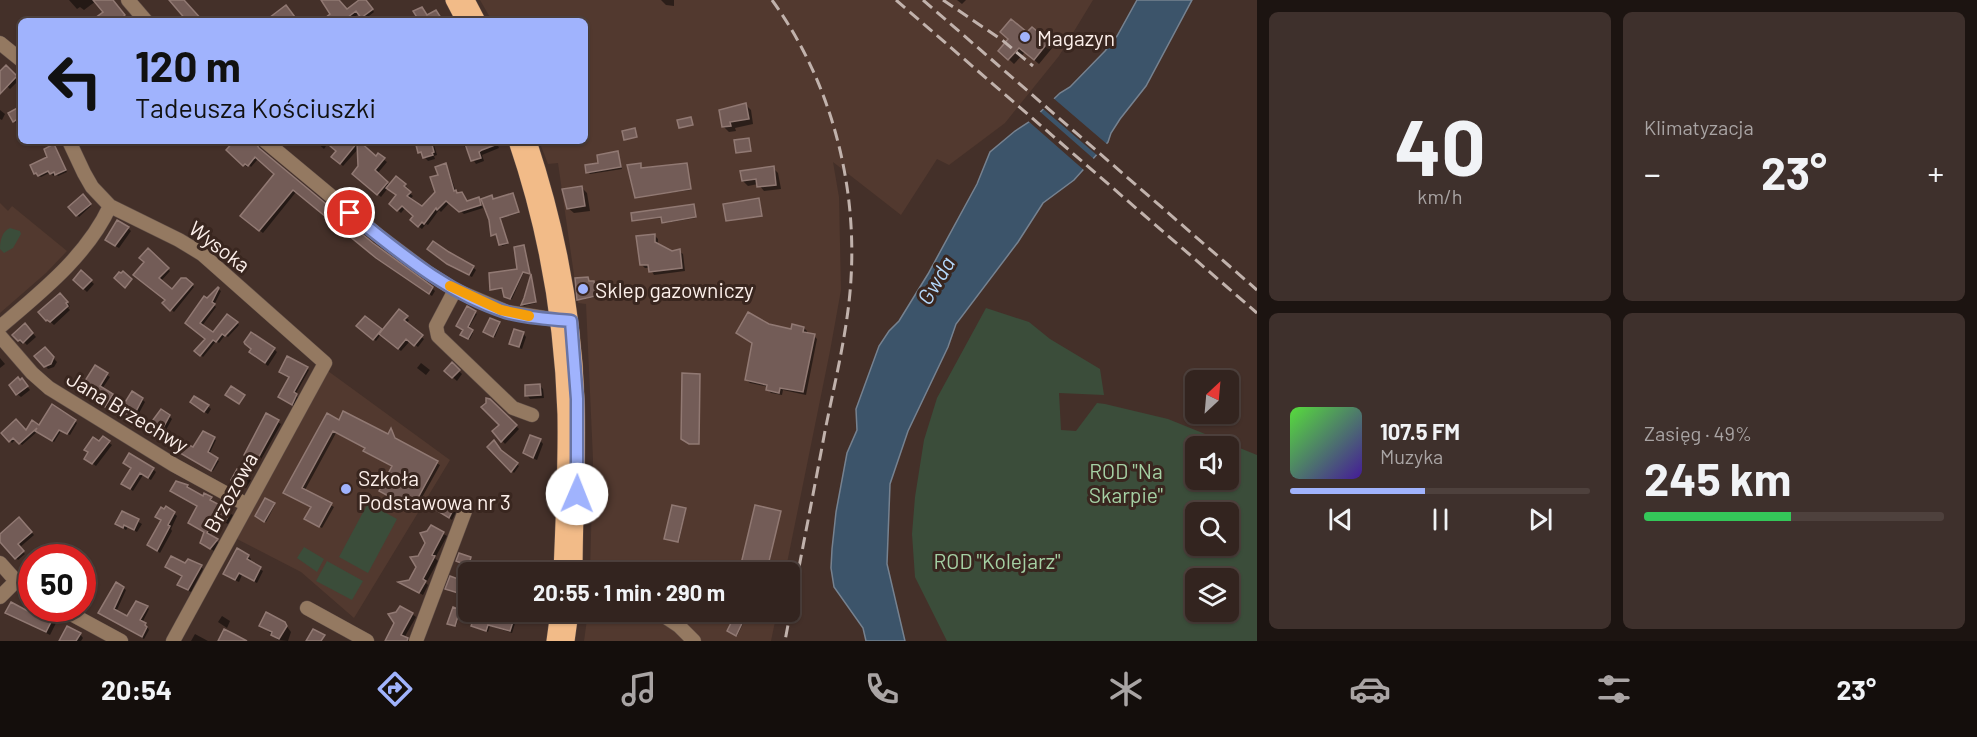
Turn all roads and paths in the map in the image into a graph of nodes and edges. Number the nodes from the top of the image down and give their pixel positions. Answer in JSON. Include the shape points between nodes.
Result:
{"nodes":[{"id":1,"x":128,"y":0,"type":"edge"},
{"id":2,"x":453,"y":0,"type":"edge"},
{"id":3,"x":467,"y":0,"type":"edge"},
{"id":4,"x":143,"y":18,"type":"edge"},
{"id":5,"x":462,"y":18,"type":"edge"},
{"id":6,"x":476,"y":18,"type":"edge"},
{"id":7,"x":0,"y":43,"type":"edge"},
{"id":8,"x":18,"y":58,"type":"edge"},
{"id":9,"x":70,"y":144,"type":"edge"},
{"id":10,"x":269,"y":144,"type":"edge"},
{"id":11,"x":517,"y":144,"type":"edge"},
{"id":12,"x":530,"y":144,"type":"edge"},
{"id":13,"x":110,"y":206,"type":"junction"},
{"id":14,"x":455,"y":290,"type":"junction"},
{"id":15,"x":564,"y":320,"type":"junction"},
{"id":16,"x":0,"y":327,"type":"edge"},
{"id":17,"x":0,"y":336,"type":"edge"},
{"id":18,"x":325,"y":363,"type":"joint"},
{"id":19,"x":532,"y":415,"type":"dead end"},
{"id":20,"x":247,"y":505,"type":"junction"},
{"id":21,"x":465,"y":511,"type":"dead end"},
{"id":22,"x":568,"y":562,"type":"edge"},
{"id":23,"x":0,"y":563,"type":"edge"},
{"id":24,"x":16,"y":581,"type":"joint"},
{"id":25,"x":0,"y":597,"type":"edge"},
{"id":26,"x":307,"y":608,"type":"dead end"},
{"id":27,"x":86,"y":622,"type":"edge"},
{"id":28,"x":557,"y":622,"type":"edge"},
{"id":29,"x":570,"y":622,"type":"edge"},
{"id":30,"x":672,"y":622,"type":"edge"},
{"id":31,"x":121,"y":641,"type":"edge"},
{"id":32,"x":173,"y":641,"type":"edge"},
{"id":33,"x":366,"y":641,"type":"edge"},
{"id":34,"x":416,"y":641,"type":"edge"},
{"id":35,"x":554,"y":641,"type":"edge"},
{"id":36,"x":567,"y":641,"type":"edge"},
{"id":37,"x":694,"y":641,"type":"edge"}],
"edges":[{"from":1,"to":4,"type":"street"},
{"from":2,"to":5,"type":"main road"},
{"from":3,"to":6,"type":"main road"},
{"from":7,"to":8,"type":"street"},
{"from":9,"to":13,"type":"street","name":"Wysoka","via":[[84,173]]},
{"from":10,"to":14,"type":"street","via":[[379,236]]},
{"from":11,"to":15,"type":"main road"},
{"from":12,"to":15,"type":"main road","via":[[563,273]]},
{"from":13,"to":16,"type":"street","via":[[73,260]]},
{"from":13,"to":18,"type":"street","name":"Wysoka","via":[[202,254]]},
{"from":14,"to":15,"type":"street","via":[[507,312]]},
{"from":14,"to":19,"type":"street","via":[[436,326],[438,337],[513,408]]},
{"from":15,"to":22,"type":"main road"},
{"from":17,"to":20,"type":"street","name":"Jana Brzechwy","via":[[49,388]]},
{"from":18,"to":20,"type":"street","name":"Brzozowa"},
{"from":20,"to":32,"type":"street","name":"Brzozowa"},
{"from":21,"to":34,"type":"street"},
{"from":23,"to":24,"type":"street"},
{"from":24,"to":25,"type":"street"},
{"from":26,"to":33,"type":"street"},
{"from":27,"to":31,"type":"street"},
{"from":28,"to":35,"type":"main road"},
{"from":29,"to":36,"type":"main road"},
{"from":30,"to":37,"type":"street"}]}
